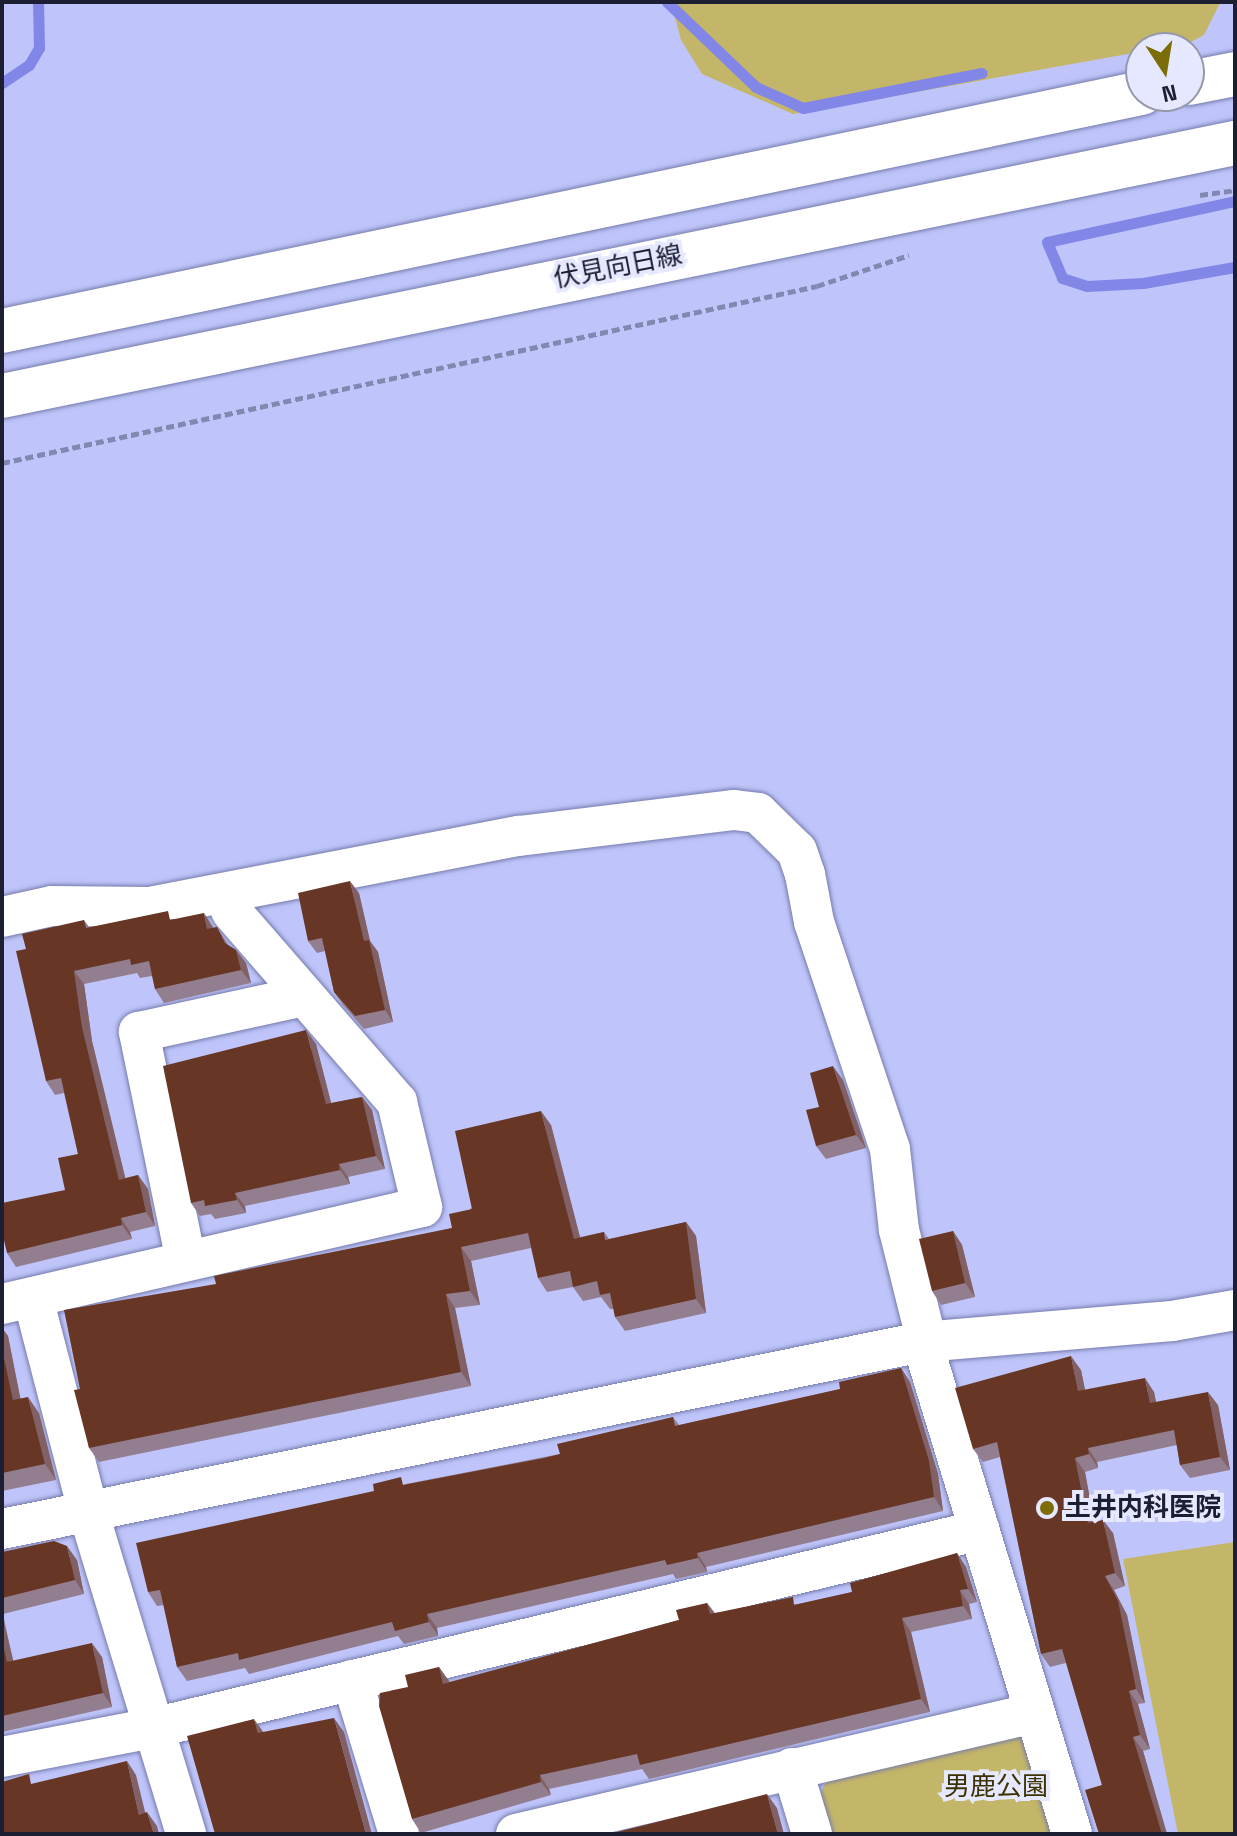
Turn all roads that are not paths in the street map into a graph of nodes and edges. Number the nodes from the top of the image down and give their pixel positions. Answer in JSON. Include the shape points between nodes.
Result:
{"nodes":[{"id":1,"x":1235,"y":74,"type":"edge"},
{"id":2,"x":1205,"y":80,"type":"edge"},
{"id":3,"x":1125,"y":96,"type":"edge"},
{"id":4,"x":1235,"y":143,"type":"edge"},
{"id":5,"x":2,"y":331,"type":"edge"},
{"id":6,"x":2,"y":396,"type":"edge"},
{"id":7,"x":231,"y":911,"type":"dead end"},
{"id":8,"x":2,"y":917,"type":"edge"},
{"id":9,"x":304,"y":996,"type":"junction"},
{"id":10,"x":186,"y":1261,"type":"junction"},
{"id":11,"x":18,"y":1301,"type":"edge"},
{"id":12,"x":1235,"y":1310,"type":"edge"},
{"id":13,"x":924,"y":1342,"type":"junction"},
{"id":14,"x":88,"y":1511,"type":"junction"},
{"id":15,"x":2,"y":1529,"type":"edge"},
{"id":16,"x":980,"y":1530,"type":"junction"},
{"id":17,"x":352,"y":1680,"type":"junction"},
{"id":18,"x":1034,"y":1713,"type":"junction"},
{"id":19,"x":153,"y":1728,"type":"junction"},
{"id":20,"x":2,"y":1757,"type":"edge"},
{"id":21,"x":792,"y":1768,"type":"junction"},
{"id":22,"x":186,"y":1834,"type":"edge"},
{"id":23,"x":399,"y":1834,"type":"edge"},
{"id":24,"x":516,"y":1834,"type":"edge"},
{"id":25,"x":812,"y":1834,"type":"edge"},
{"id":26,"x":1072,"y":1834,"type":"edge"}],
"edges":[{"from":1,"to":2,"type":"street"},
{"from":3,"to":5,"type":"street"},
{"from":4,"to":6,"type":"street","name":"伏見向日線"},
{"from":7,"to":9,"type":"street"},
{"from":8,"to":13,"type":"street","via":[[52,906],[149,907],[519,836],[734,810],[758,813],[797,851],[805,874],[814,922],[890,1149],[899,1230]]},
{"from":9,"to":10,"type":"street","via":[[139,1032]]},
{"from":9,"to":10,"type":"street","via":[[397,1102],[422,1207]]},
{"from":10,"to":11,"type":"street"},
{"from":11,"to":14,"type":"street"},
{"from":12,"to":13,"type":"street","via":[[1172,1321]]},
{"from":13,"to":14,"type":"street"},
{"from":13,"to":16,"type":"street"},
{"from":14,"to":15,"type":"street"},
{"from":14,"to":19,"type":"street"},
{"from":16,"to":17,"type":"street"},
{"from":16,"to":18,"type":"street"},
{"from":17,"to":19,"type":"street"},
{"from":17,"to":23,"type":"street"},
{"from":18,"to":21,"type":"street"},
{"from":18,"to":26,"type":"street"},
{"from":19,"to":20,"type":"street"},
{"from":19,"to":22,"type":"street"},
{"from":21,"to":24,"type":"street"},
{"from":21,"to":25,"type":"street"}]}
